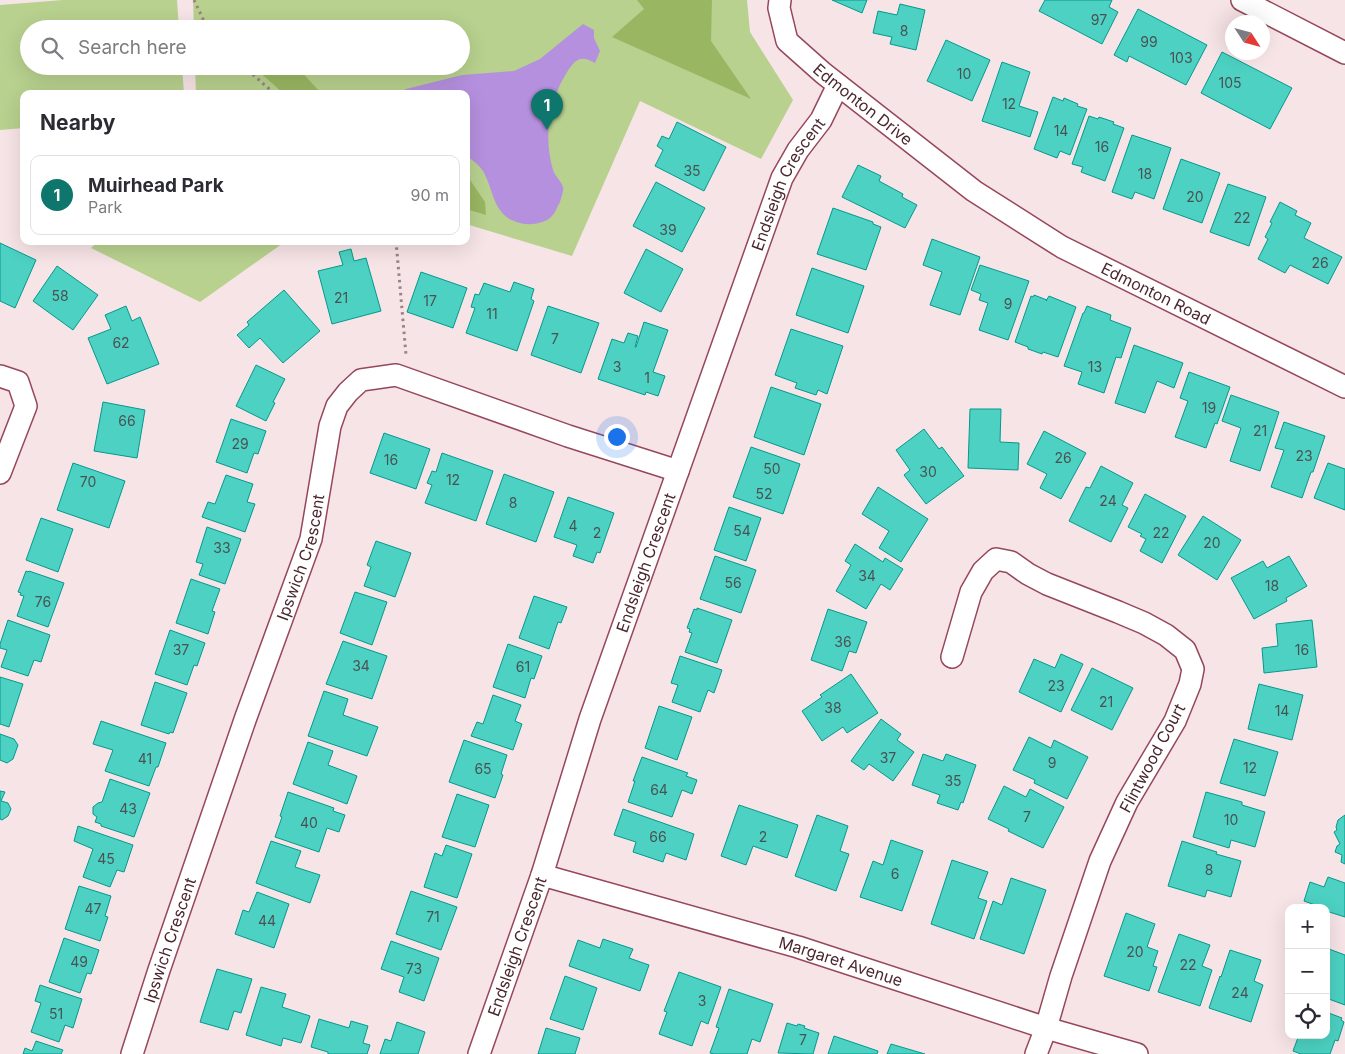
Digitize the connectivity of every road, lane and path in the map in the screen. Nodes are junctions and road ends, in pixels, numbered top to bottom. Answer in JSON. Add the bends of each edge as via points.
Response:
{"nodes":[{"id":1,"x":194,"y":0,"type":"edge"},
{"id":2,"x":780,"y":0,"type":"edge"},
{"id":3,"x":1242,"y":0,"type":"edge"},
{"id":4,"x":204,"y":20,"type":"edge"},
{"id":5,"x":1345,"y":53,"type":"edge"},
{"id":6,"x":253,"y":75,"type":"edge"},
{"id":7,"x":838,"y":85,"type":"junction"},
{"id":8,"x":270,"y":90,"type":"edge"},
{"id":9,"x":974,"y":191,"type":"joint"},
{"id":10,"x":396,"y":245,"type":"edge"},
{"id":11,"x":0,"y":376,"type":"edge"},
{"id":12,"x":408,"y":380,"type":"junction"},
{"id":13,"x":1345,"y":387,"type":"edge"},
{"id":14,"x":678,"y":471,"type":"junction"},
{"id":15,"x":0,"y":473,"type":"edge"},
{"id":16,"x":952,"y":657,"type":"dead end"},
{"id":17,"x":542,"y":875,"type":"junction"},
{"id":18,"x":1046,"y":1028,"type":"junction"},
{"id":19,"x":132,"y":1054,"type":"edge"},
{"id":20,"x":479,"y":1054,"type":"edge"},
{"id":21,"x":1036,"y":1054,"type":"edge"},
{"id":22,"x":1137,"y":1054,"type":"edge"}],
"edges":[{"from":1,"to":4,"type":"path"},
{"from":2,"to":7,"type":"street","name":"Edmonton Drive","via":[[787,41]]},
{"from":3,"to":5,"type":"street"},
{"from":6,"to":8,"type":"path"},
{"from":7,"to":9,"type":"street","name":"Edmonton Drive"},
{"from":7,"to":14,"type":"street","name":"Endsleigh Crescent","via":[[821,120],[782,178]]},
{"from":9,"to":13,"type":"street","name":"Edmonton Road","via":[[1062,246]]},
{"from":10,"to":12,"type":"path"},
{"from":11,"to":15,"type":"street","via":[[18,382],[26,406]]},
{"from":12,"to":14,"type":"street","name":"Ipswich Crescent"},
{"from":12,"to":19,"type":"street","name":"Ipswich Crescent","via":[[396,375],[361,380],[337,406],[330,426],[311,539],[246,717]]},
{"from":14,"to":17,"type":"street","name":"Endsleigh Crescent","via":[[590,719]]},
{"from":16,"to":18,"type":"street","name":"Flintwood Court","via":[[970,592],[983,571],[996,559],[1011,562],[1047,584],[1166,635],[1185,650],[1193,669],[1175,721],[1127,802],[1100,861]]},
{"from":17,"to":18,"type":"street","name":"Margaret Avenue","via":[[798,947]]},
{"from":17,"to":20,"type":"street","name":"Endsleigh Crescent"},
{"from":18,"to":21,"type":"street"},
{"from":18,"to":22,"type":"street","name":"Margaret Avenue"}]}
